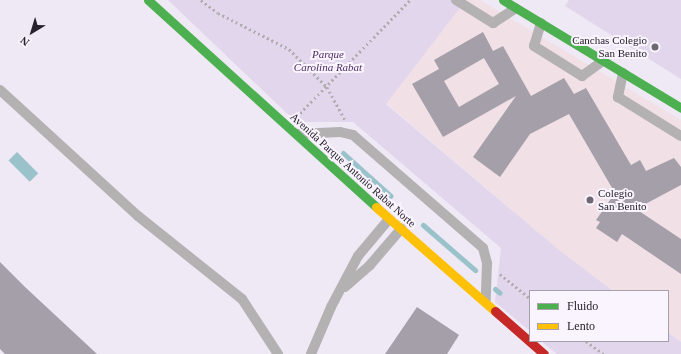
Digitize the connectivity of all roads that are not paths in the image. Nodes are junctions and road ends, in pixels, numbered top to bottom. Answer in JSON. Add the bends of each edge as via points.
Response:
{"nodes":[{"id":1,"x":148,"y":0,"type":"edge"},
{"id":2,"x":456,"y":0,"type":"edge"},
{"id":3,"x":503,"y":0,"type":"edge"},
{"id":4,"x":516,"y":8,"type":"junction"},
{"id":5,"x":541,"y":23,"type":"junction"},
{"id":6,"x":603,"y":61,"type":"junction"},
{"id":7,"x":623,"y":73,"type":"junction"},
{"id":8,"x":0,"y":90,"type":"edge"},
{"id":9,"x":681,"y":108,"type":"edge"},
{"id":10,"x":295,"y":134,"type":"junction"},
{"id":11,"x":681,"y":136,"type":"edge"},
{"id":12,"x":389,"y":219,"type":"junction"},
{"id":13,"x":401,"y":229,"type":"junction"},
{"id":14,"x":341,"y":291,"type":"junction"},
{"id":15,"x":485,"y":304,"type":"junction"},
{"id":16,"x":529,"y":341,"type":"edge"},
{"id":17,"x":530,"y":342,"type":"edge"},
{"id":18,"x":278,"y":354,"type":"edge"},
{"id":19,"x":311,"y":354,"type":"edge"},
{"id":20,"x":544,"y":354,"type":"edge"}],
"edges":[{"from":1,"to":10,"type":"street","name":"Avenida Parque Antonio Rabat Norte"},
{"from":2,"to":4,"type":"lane","via":[[493,23]]},
{"from":3,"to":4,"type":"street"},
{"from":4,"to":5,"type":"street"},
{"from":5,"to":6,"type":"street"},
{"from":5,"to":6,"type":"lane","via":[[534,46],[582,76]]},
{"from":6,"to":7,"type":"street"},
{"from":7,"to":9,"type":"street"},
{"from":7,"to":11,"type":"lane","via":[[618,97]]},
{"from":8,"to":18,"type":"lane","via":[[138,216],[242,299]]},
{"from":10,"to":12,"type":"street","name":"Avenida Parque Antonio Rabat Norte"},
{"from":10,"to":15,"type":"lane","via":[[340,132],[353,135],[483,248],[488,263]]},
{"from":12,"to":13,"type":"street","name":"Avenida Parque Antonio Rabat Norte"},
{"from":12,"to":14,"type":"lane","via":[[358,256]]},
{"from":13,"to":14,"type":"lane","via":[[370,265]]},
{"from":13,"to":15,"type":"street","name":"Avenida Parque Antonio Rabat Norte"},
{"from":14,"to":19,"type":"lane"},
{"from":15,"to":16,"type":"street","name":"Avenida Parque Antonio Rabat Norte"},
{"from":17,"to":20,"type":"street","name":"Avenida Parque Antonio Rabat Norte"}]}
